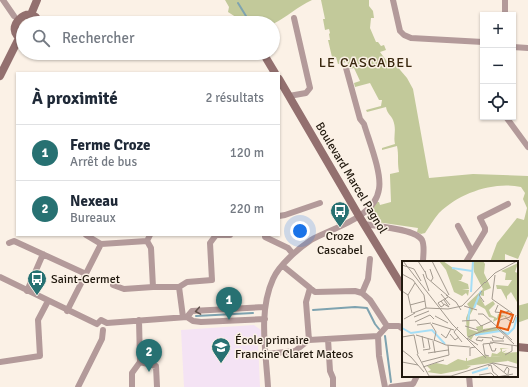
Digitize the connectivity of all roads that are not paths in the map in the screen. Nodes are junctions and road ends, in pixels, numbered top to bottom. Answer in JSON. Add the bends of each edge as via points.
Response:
{"nodes":[{"id":1,"x":3,"y":0,"type":"edge"},
{"id":2,"x":37,"y":0,"type":"edge"},
{"id":3,"x":393,"y":0,"type":"edge"},
{"id":4,"x":505,"y":0,"type":"edge"},
{"id":5,"x":32,"y":12,"type":"junction"},
{"id":6,"x":505,"y":12,"type":"edge"},
{"id":7,"x":14,"y":16,"type":"junction"},
{"id":8,"x":36,"y":16,"type":"edge"},
{"id":9,"x":294,"y":18,"type":"dead end"},
{"id":10,"x":16,"y":34,"type":"edge"},
{"id":11,"x":480,"y":42,"type":"edge"},
{"id":12,"x":16,"y":47,"type":"edge"},
{"id":13,"x":516,"y":47,"type":"edge"},
{"id":14,"x":528,"y":48,"type":"edge"},
{"id":15,"x":267,"y":60,"type":"edge"},
{"id":16,"x":346,"y":68,"type":"dead end"},
{"id":17,"x":274,"y":72,"type":"edge"},
{"id":18,"x":0,"y":76,"type":"edge"},
{"id":19,"x":280,"y":81,"type":"edge"},
{"id":20,"x":289,"y":96,"type":"junction"},
{"id":21,"x":508,"y":120,"type":"edge"},
{"id":22,"x":528,"y":147,"type":"edge"},
{"id":23,"x":320,"y":203,"type":"dead end"},
{"id":24,"x":508,"y":204,"type":"dead end"},
{"id":25,"x":280,"y":216,"type":"edge"},
{"id":26,"x":359,"y":216,"type":"junction"},
{"id":27,"x":364,"y":224,"type":"junction"},
{"id":28,"x":458,"y":226,"type":"dead end"},
{"id":29,"x":88,"y":236,"type":"edge"},
{"id":30,"x":215,"y":236,"type":"edge"},
{"id":31,"x":265,"y":236,"type":"edge"},
{"id":32,"x":148,"y":238,"type":"edge"},
{"id":33,"x":9,"y":243,"type":"dead end"},
{"id":34,"x":101,"y":244,"type":"junction"},
{"id":35,"x":472,"y":252,"type":"junction"},
{"id":36,"x":43,"y":254,"type":"junction"},
{"id":37,"x":293,"y":254,"type":"junction"},
{"id":38,"x":370,"y":259,"type":"dead end"},
{"id":39,"x":423,"y":261,"type":"edge"},
{"id":40,"x":467,"y":261,"type":"edge"},
{"id":41,"x":283,"y":266,"type":"junction"},
{"id":42,"x":86,"y":274,"type":"junction"},
{"id":43,"x":0,"y":277,"type":"edge"},
{"id":44,"x":113,"y":285,"type":"dead end"},
{"id":45,"x":152,"y":286,"type":"junction"},
{"id":46,"x":402,"y":286,"type":"edge"},
{"id":47,"x":180,"y":287,"type":"junction"},
{"id":48,"x":310,"y":288,"type":"junction"},
{"id":49,"x":27,"y":291,"type":"junction"},
{"id":50,"x":362,"y":293,"type":"junction"},
{"id":51,"x":48,"y":302,"type":"junction"},
{"id":52,"x":264,"y":307,"type":"junction"},
{"id":53,"x":67,"y":311,"type":"junction"},
{"id":54,"x":185,"y":317,"type":"junction"},
{"id":55,"x":265,"y":319,"type":"junction"},
{"id":56,"x":139,"y":320,"type":"junction"},
{"id":57,"x":107,"y":323,"type":"junction"},
{"id":58,"x":97,"y":324,"type":"junction"},
{"id":59,"x":387,"y":326,"type":"junction"},
{"id":60,"x":402,"y":328,"type":"edge"},
{"id":61,"x":103,"y":330,"type":"junction"},
{"id":62,"x":378,"y":336,"type":"junction"},
{"id":63,"x":328,"y":339,"type":"junction"},
{"id":64,"x":309,"y":340,"type":"junction"},
{"id":65,"x":518,"y":347,"type":"edge"},
{"id":66,"x":528,"y":348,"type":"edge"},
{"id":67,"x":266,"y":354,"type":"junction"},
{"id":68,"x":0,"y":362,"type":"edge"},
{"id":69,"x":140,"y":362,"type":"junction"},
{"id":70,"x":416,"y":377,"type":"edge"},
{"id":71,"x":469,"y":377,"type":"edge"},
{"id":72,"x":78,"y":387,"type":"edge"},
{"id":73,"x":132,"y":387,"type":"edge"},
{"id":74,"x":157,"y":387,"type":"edge"},
{"id":75,"x":268,"y":387,"type":"edge"},
{"id":76,"x":333,"y":387,"type":"edge"},
{"id":77,"x":385,"y":387,"type":"edge"},
{"id":78,"x":391,"y":387,"type":"edge"},
{"id":79,"x":470,"y":387,"type":"edge"}],
"edges":[{"from":1,"to":7,"type":"street"},
{"from":2,"to":5,"type":"street"},
{"from":3,"to":11,"type":"street","via":[[400,31],[404,35],[411,38]]},
{"from":4,"to":6,"type":"street"},
{"from":5,"to":7,"type":"street","via":[[22,10]]},
{"from":5,"to":8,"type":"street"},
{"from":7,"to":10,"type":"street","via":[[11,25]]},
{"from":9,"to":20,"type":"street","via":[[310,88],[306,93]]},
{"from":12,"to":18,"type":"street"},
{"from":13,"to":14,"type":"street"},
{"from":15,"to":17,"type":"street"},
{"from":16,"to":26,"type":"street","via":[[379,184],[377,197]]},
{"from":19,"to":20,"type":"street","name":"Boulevard Marcel Pagnol"},
{"from":20,"to":26,"type":"street","name":"Boulevard Marcel Pagnol"},
{"from":21,"to":22,"type":"street"},
{"from":23,"to":25,"type":"street"},
{"from":24,"to":35,"type":"street","via":[[480,218],[485,231]]},
{"from":26,"to":27,"type":"street","name":"Boulevard Marcel Pagnol"},
{"from":26,"to":37,"type":"street","via":[[345,226],[310,241]]},
{"from":27,"to":39,"type":"street","via":[[417,235],[423,244]]},
{"from":27,"to":46,"type":"street","name":"Boulevard Marcel Pagnol"},
{"from":28,"to":35,"type":"street"},
{"from":29,"to":34,"type":"street"},
{"from":30,"to":47,"type":"street","via":[[210,243],[212,280],[187,282]]},
{"from":31,"to":37,"type":"street","via":[[288,248]]},
{"from":32,"to":34,"type":"street"},
{"from":32,"to":45,"type":"street","via":[[151,248]]},
{"from":33,"to":36,"type":"street","via":[[14,241]]},
{"from":34,"to":42,"type":"street"},
{"from":35,"to":40,"type":"street"},
{"from":36,"to":42,"type":"street"},
{"from":36,"to":49,"type":"street"},
{"from":37,"to":41,"type":"street"},
{"from":38,"to":50,"type":"street","via":[[368,279]]},
{"from":41,"to":48,"type":"street"},
{"from":41,"to":52,"type":"street","via":[[273,278]]},
{"from":42,"to":53,"type":"street"},
{"from":43,"to":49,"type":"street"},
{"from":44,"to":45,"type":"street","via":[[124,289]]},
{"from":45,"to":47,"type":"street"},
{"from":47,"to":54,"type":"street"},
{"from":48,"to":50,"type":"street","via":[[315,292]]},
{"from":48,"to":64,"type":"street","via":[[306,302]]},
{"from":49,"to":51,"type":"street"},
{"from":50,"to":59,"type":"street","via":[[370,300]]},
{"from":51,"to":53,"type":"street"},
{"from":51,"to":68,"type":"street","via":[[38,320],[40,356]]},
{"from":52,"to":54,"type":"street","one_way":true,"via":[[192,311]]},
{"from":52,"to":55,"type":"street"},
{"from":53,"to":58,"type":"street"},
{"from":54,"to":55,"type":"street","via":[[202,322]]},
{"from":54,"to":56,"type":"street"},
{"from":55,"to":67,"type":"street"},
{"from":56,"to":57,"type":"street"},
{"from":56,"to":69,"type":"street"},
{"from":57,"to":58,"type":"street","via":[[102,320]]},
{"from":57,"to":61,"type":"street"},
{"from":58,"to":61,"type":"street","via":[[98,329]]},
{"from":59,"to":60,"type":"street"},
{"from":59,"to":62,"type":"street"},
{"from":61,"to":72,"type":"street","via":[[102,339]]},
{"from":62,"to":63,"type":"street"},
{"from":62,"to":77,"type":"street"},
{"from":63,"to":64,"type":"street"},
{"from":63,"to":76,"type":"street"},
{"from":64,"to":67,"type":"street","via":[[295,351]]},
{"from":65,"to":66,"type":"street"},
{"from":67,"to":75,"type":"street"},
{"from":69,"to":73,"type":"street","via":[[132,373]]},
{"from":69,"to":74,"type":"street","via":[[156,366]]},
{"from":70,"to":78,"type":"street","via":[[412,384]]},
{"from":71,"to":79,"type":"street"}]}
